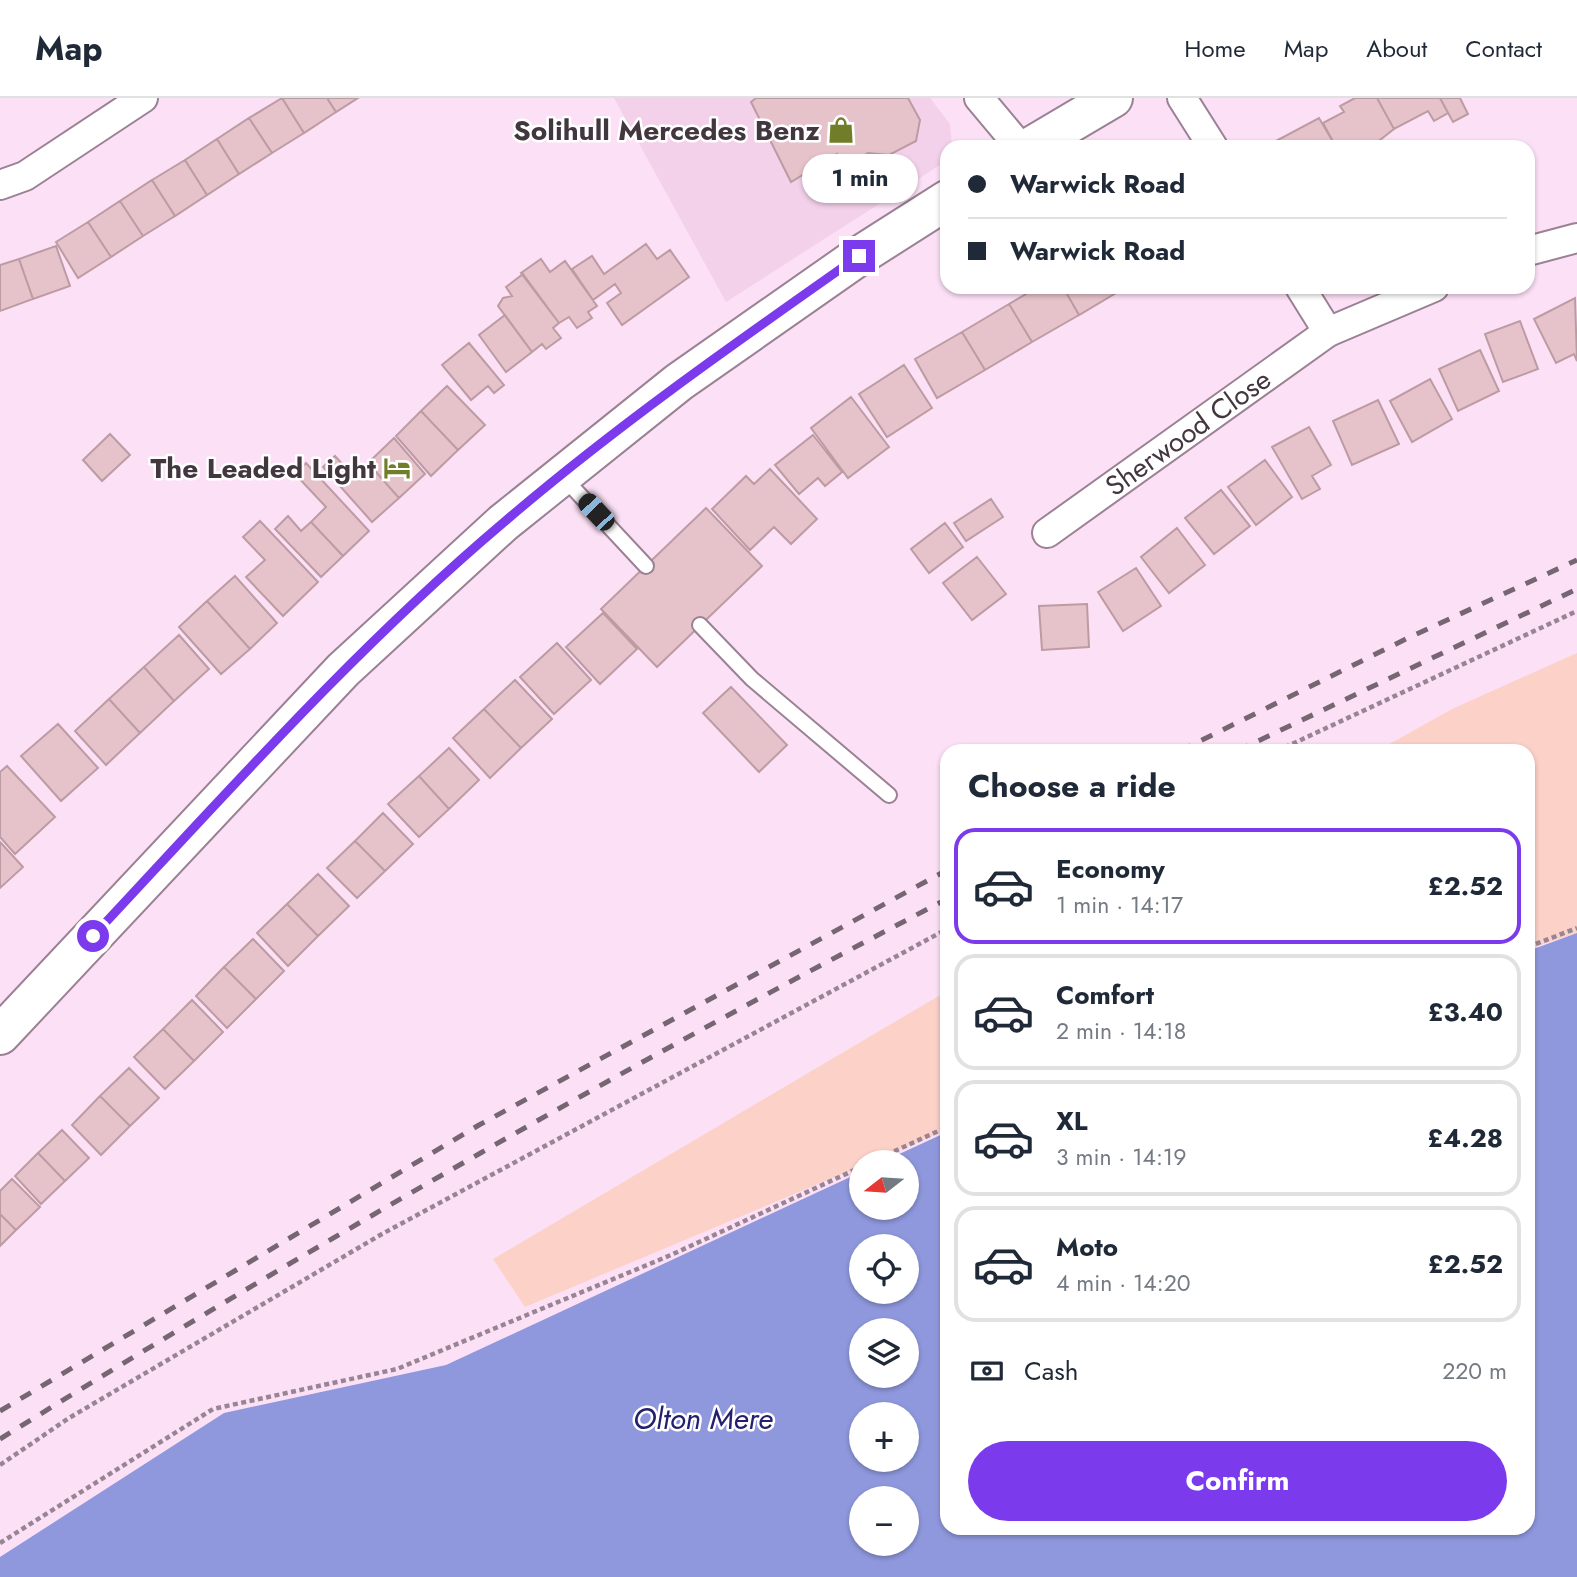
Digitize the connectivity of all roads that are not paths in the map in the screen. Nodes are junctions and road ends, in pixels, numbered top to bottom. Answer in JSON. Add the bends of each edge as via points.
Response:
{"nodes":[{"id":1,"x":143,"y":98,"type":"edge"},
{"id":2,"x":979,"y":98,"type":"edge"},
{"id":3,"x":1113,"y":98,"type":"edge"},
{"id":4,"x":1182,"y":98,"type":"edge"},
{"id":5,"x":1014,"y":140,"type":"edge"},
{"id":6,"x":1042,"y":140,"type":"edge"},
{"id":7,"x":1209,"y":140,"type":"edge"},
{"id":8,"x":0,"y":185,"type":"edge"},
{"id":9,"x":940,"y":204,"type":"edge"},
{"id":10,"x":1577,"y":238,"type":"edge"},
{"id":11,"x":1535,"y":249,"type":"edge"},
{"id":12,"x":1304,"y":294,"type":"edge"},
{"id":13,"x":1417,"y":294,"type":"edge"},
{"id":14,"x":1328,"y":331,"type":"junction"},
{"id":15,"x":562,"y":476,"type":"junction"},
{"id":16,"x":1047,"y":533,"type":"dead end"},
{"id":17,"x":646,"y":566,"type":"dead end"},
{"id":18,"x":700,"y":625,"type":"dead end"},
{"id":19,"x":889,"y":795,"type":"dead end"},
{"id":20,"x":0,"y":1035,"type":"edge"}],
"edges":[{"from":1,"to":8,"type":"street","via":[[25,176]]},
{"from":2,"to":5,"type":"street"},
{"from":3,"to":6,"type":"highway"},
{"from":4,"to":7,"type":"street"},
{"from":9,"to":15,"type":"highway","via":[[679,382]]},
{"from":10,"to":11,"type":"street"},
{"from":12,"to":14,"type":"street"},
{"from":13,"to":14,"type":"street","name":"Sherwood Close"},
{"from":14,"to":16,"type":"street","name":"Sherwood Close"},
{"from":15,"to":17,"type":"lane"},
{"from":15,"to":20,"type":"highway","via":[[503,523],[343,670]]},
{"from":18,"to":19,"type":"lane","via":[[752,679]]}]}
